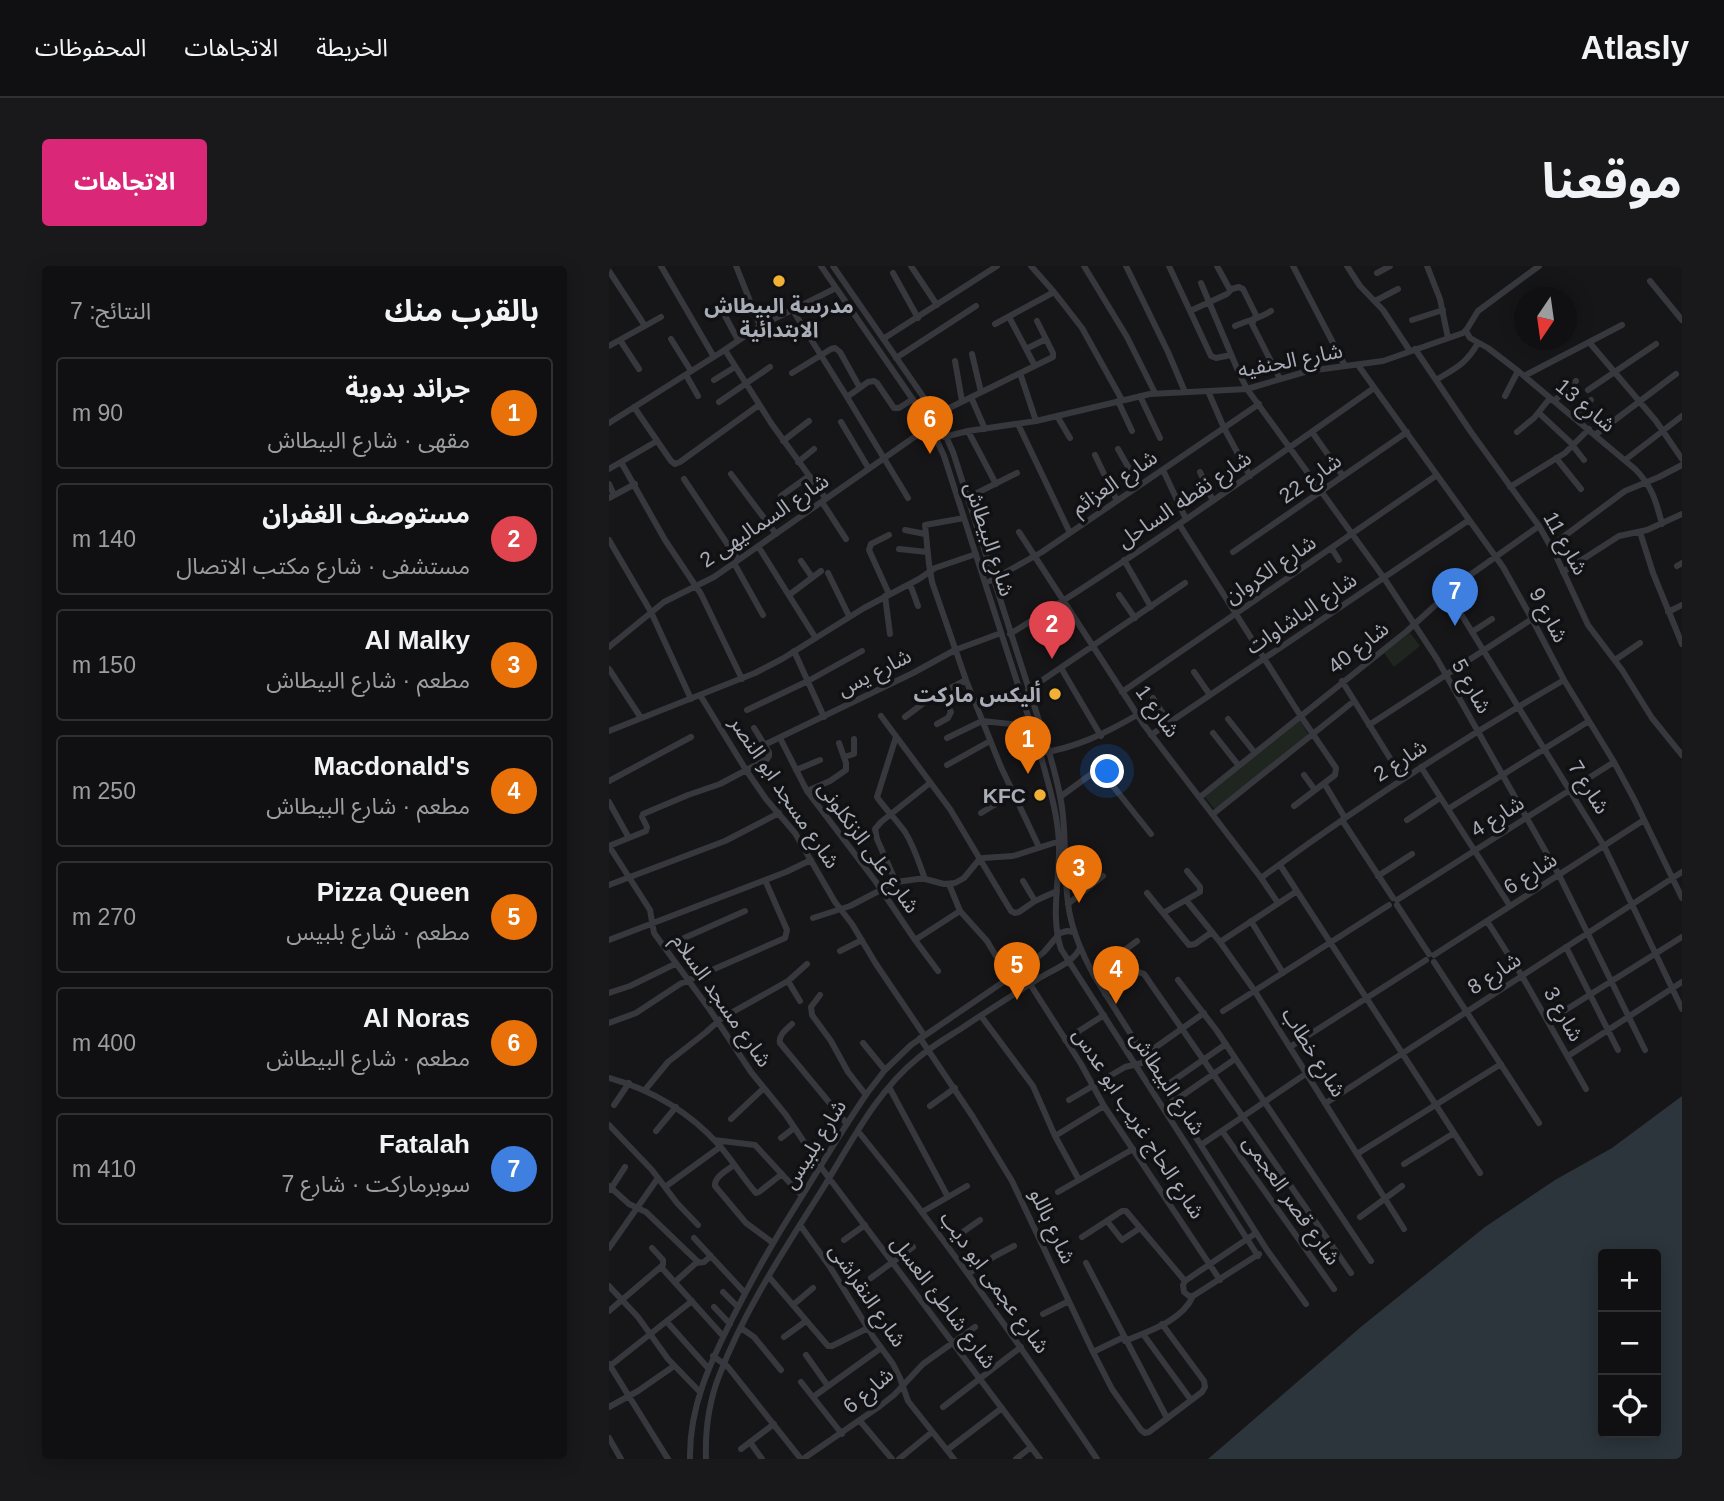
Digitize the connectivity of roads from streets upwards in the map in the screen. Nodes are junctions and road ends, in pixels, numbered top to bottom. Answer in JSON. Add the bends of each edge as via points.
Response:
{"nodes":[{"id":1,"x":661,"y":266,"type":"edge"},
{"id":2,"x":736,"y":266,"type":"edge"},
{"id":3,"x":821,"y":266,"type":"edge"},
{"id":4,"x":833,"y":266,"type":"edge"},
{"id":5,"x":911,"y":266,"type":"edge"},
{"id":6,"x":997,"y":266,"type":"edge"},
{"id":7,"x":1031,"y":266,"type":"edge"},
{"id":8,"x":1084,"y":266,"type":"edge"},
{"id":9,"x":1126,"y":266,"type":"edge"},
{"id":10,"x":1169,"y":266,"type":"edge"},
{"id":11,"x":1217,"y":266,"type":"edge"},
{"id":12,"x":1293,"y":266,"type":"edge"},
{"id":13,"x":1347,"y":266,"type":"edge"},
{"id":14,"x":1390,"y":266,"type":"edge"},
{"id":15,"x":1427,"y":266,"type":"edge"},
{"id":16,"x":1539,"y":266,"type":"edge"},
{"id":17,"x":609,"y":271,"type":"edge"},
{"id":18,"x":893,"y":273,"type":"dead end"},
{"id":19,"x":1377,"y":273,"type":"dead end"},
{"id":20,"x":1650,"y":281,"type":"dead end"},
{"id":21,"x":1201,"y":283,"type":"dead end"},
{"id":22,"x":836,"y":288,"type":"junction"},
{"id":23,"x":1232,"y":289,"type":"junction"},
{"id":24,"x":1398,"y":289,"type":"dead end"},
{"id":25,"x":1054,"y":292,"type":"junction"},
{"id":26,"x":1375,"y":301,"type":"junction"},
{"id":27,"x":1209,"y":302,"type":"junction"},
{"id":28,"x":937,"y":305,"type":"junction"},
{"id":29,"x":976,"y":306,"type":"dead end"},
{"id":30,"x":792,"y":309,"type":"junction"},
{"id":31,"x":1443,"y":310,"type":"junction"},
{"id":32,"x":1190,"y":311,"type":"junction"},
{"id":33,"x":1271,"y":311,"type":"dead end"},
{"id":34,"x":724,"y":314,"type":"dead end"},
{"id":35,"x":661,"y":317,"type":"dead end"},
{"id":36,"x":1009,"y":317,"type":"junction"},
{"id":37,"x":918,"y":318,"type":"junction"},
{"id":38,"x":1253,"y":320,"type":"junction"},
{"id":39,"x":1412,"y":320,"type":"dead end"},
{"id":40,"x":1682,"y":320,"type":"edge"},
{"id":41,"x":1037,"y":321,"type":"dead end"},
{"id":42,"x":995,"y":324,"type":"dead end"},
{"id":43,"x":1622,"y":325,"type":"dead end"},
{"id":44,"x":645,"y":326,"type":"junction"},
{"id":45,"x":760,"y":326,"type":"junction"},
{"id":46,"x":1235,"y":326,"type":"dead end"},
{"id":47,"x":1466,"y":331,"type":"junction"},
{"id":48,"x":881,"y":336,"type":"junction"},
{"id":49,"x":870,"y":338,"type":"junction"},
{"id":50,"x":1448,"y":338,"type":"junction"},
{"id":51,"x":671,"y":339,"type":"dead end"},
{"id":52,"x":1046,"y":339,"type":"junction"},
{"id":53,"x":620,"y":340,"type":"junction"},
{"id":54,"x":738,"y":340,"type":"junction"},
{"id":55,"x":1589,"y":342,"type":"junction"},
{"id":56,"x":1478,"y":343,"type":"junction"},
{"id":57,"x":1656,"y":344,"type":"dead end"},
{"id":58,"x":609,"y":346,"type":"edge"},
{"id":59,"x":1026,"y":349,"type":"junction"},
{"id":60,"x":725,"y":350,"type":"junction"},
{"id":61,"x":1413,"y":350,"type":"junction"},
{"id":62,"x":972,"y":354,"type":"dead end"},
{"id":63,"x":821,"y":355,"type":"junction"},
{"id":64,"x":1231,"y":355,"type":"junction"},
{"id":65,"x":714,"y":357,"type":"junction"},
{"id":66,"x":896,"y":358,"type":"junction"},
{"id":67,"x":955,"y":361,"type":"dead end"},
{"id":68,"x":1357,"y":365,"type":"junction"},
{"id":69,"x":1035,"y":366,"type":"junction"},
{"id":70,"x":1345,"y":366,"type":"junction"},
{"id":71,"x":735,"y":367,"type":"junction"},
{"id":72,"x":770,"y":367,"type":"dead end"},
{"id":73,"x":639,"y":369,"type":"dead end"},
{"id":74,"x":689,"y":373,"type":"junction"},
{"id":75,"x":792,"y":373,"type":"dead end"},
{"id":76,"x":1020,"y":373,"type":"junction"},
{"id":77,"x":1614,"y":373,"type":"junction"},
{"id":78,"x":1521,"y":374,"type":"junction"},
{"id":79,"x":1676,"y":374,"type":"dead end"},
{"id":80,"x":1280,"y":379,"type":"junction"},
{"id":81,"x":715,"y":380,"type":"dead end"},
{"id":82,"x":1436,"y":380,"type":"junction"},
{"id":83,"x":1576,"y":380,"type":"dead end"},
{"id":84,"x":745,"y":384,"type":"junction"},
{"id":85,"x":860,"y":387,"type":"junction"},
{"id":86,"x":1248,"y":388,"type":"junction"},
{"id":87,"x":1374,"y":388,"type":"junction"},
{"id":88,"x":1588,"y":390,"type":"dead end"},
{"id":89,"x":1208,"y":391,"type":"junction"},
{"id":90,"x":981,"y":392,"type":"junction"},
{"id":91,"x":1185,"y":392,"type":"junction"},
{"id":92,"x":1155,"y":393,"type":"junction"},
{"id":93,"x":698,"y":396,"type":"dead end"},
{"id":94,"x":1140,"y":396,"type":"junction"},
{"id":95,"x":1505,"y":396,"type":"dead end"},
{"id":96,"x":847,"y":397,"type":"junction"},
{"id":97,"x":971,"y":397,"type":"junction"},
{"id":98,"x":913,"y":399,"type":"junction"},
{"id":99,"x":1120,"y":400,"type":"junction"},
{"id":100,"x":1552,"y":400,"type":"junction"},
{"id":101,"x":1591,"y":400,"type":"dead end"},
{"id":102,"x":963,"y":401,"type":"junction"},
{"id":103,"x":1639,"y":401,"type":"junction"},
{"id":104,"x":719,"y":402,"type":"dead end"},
{"id":105,"x":1259,"y":404,"type":"junction"},
{"id":106,"x":759,"y":405,"type":"junction"},
{"id":107,"x":634,"y":407,"type":"junction"},
{"id":108,"x":1539,"y":413,"type":"junction"},
{"id":109,"x":1057,"y":416,"type":"junction"},
{"id":110,"x":1682,"y":416,"type":"edge"},
{"id":111,"x":1574,"y":417,"type":"junction"},
{"id":112,"x":936,"y":418,"type":"junction"},
{"id":113,"x":610,"y":420,"type":"edge"},
{"id":114,"x":809,"y":421,"type":"dead end"},
{"id":115,"x":1036,"y":421,"type":"junction"},
{"id":116,"x":841,"y":422,"type":"dead end"},
{"id":117,"x":1018,"y":424,"type":"junction"},
{"id":118,"x":930,"y":426,"type":"junction"},
{"id":119,"x":1224,"y":428,"type":"junction"},
{"id":120,"x":985,"y":429,"type":"junction"},
{"id":121,"x":1589,"y":429,"type":"junction"},
{"id":122,"x":968,"y":431,"type":"junction"},
{"id":123,"x":1132,"y":431,"type":"dead end"},
{"id":124,"x":1663,"y":431,"type":"junction"},
{"id":125,"x":1312,"y":432,"type":"junction"},
{"id":126,"x":1407,"y":432,"type":"junction"},
{"id":127,"x":1517,"y":432,"type":"dead end"},
{"id":128,"x":1595,"y":435,"type":"junction"},
{"id":129,"x":946,"y":436,"type":"junction"},
{"id":130,"x":1070,"y":438,"type":"dead end"},
{"id":131,"x":1160,"y":438,"type":"dead end"},
{"id":132,"x":937,"y":439,"type":"junction"},
{"id":133,"x":657,"y":441,"type":"junction"},
{"id":134,"x":783,"y":441,"type":"junction"},
{"id":135,"x":1573,"y":446,"type":"junction"},
{"id":136,"x":1290,"y":447,"type":"junction"},
{"id":137,"x":814,"y":449,"type":"dead end"},
{"id":138,"x":1118,"y":449,"type":"dead end"},
{"id":139,"x":1095,"y":456,"type":"dead end"},
{"id":140,"x":884,"y":458,"type":"junction"},
{"id":141,"x":1556,"y":458,"type":"junction"},
{"id":142,"x":1682,"y":459,"type":"edge"},
{"id":143,"x":1584,"y":460,"type":"dead end"},
{"id":144,"x":1625,"y":460,"type":"junction"},
{"id":145,"x":621,"y":462,"type":"junction"},
{"id":146,"x":798,"y":462,"type":"junction"},
{"id":147,"x":1682,"y":465,"type":"edge"},
{"id":148,"x":609,"y":469,"type":"edge"},
{"id":149,"x":869,"y":469,"type":"junction"},
{"id":150,"x":1163,"y":470,"type":"junction"},
{"id":151,"x":1200,"y":472,"type":"dead end"},
{"id":152,"x":1017,"y":473,"type":"dead end"},
{"id":153,"x":731,"y":474,"type":"dead end"},
{"id":154,"x":1250,"y":475,"type":"junction"},
{"id":155,"x":1437,"y":475,"type":"junction"},
{"id":156,"x":809,"y":476,"type":"junction"},
{"id":157,"x":1343,"y":476,"type":"junction"},
{"id":158,"x":684,"y":479,"type":"dead end"},
{"id":159,"x":1647,"y":482,"type":"junction"},
{"id":160,"x":609,"y":484,"type":"edge"},
{"id":161,"x":635,"y":484,"type":"junction"},
{"id":162,"x":996,"y":484,"type":"junction"},
{"id":163,"x":1139,"y":486,"type":"junction"},
{"id":164,"x":1510,"y":487,"type":"junction"},
{"id":165,"x":1581,"y":489,"type":"dead end"},
{"id":166,"x":1322,"y":491,"type":"junction"},
{"id":167,"x":612,"y":496,"type":"edge"},
{"id":168,"x":781,"y":496,"type":"dead end"},
{"id":169,"x":967,"y":498,"type":"junction"},
{"id":170,"x":908,"y":499,"type":"dead end"},
{"id":171,"x":824,"y":500,"type":"junction"},
{"id":172,"x":1117,"y":501,"type":"junction"},
{"id":173,"x":1213,"y":501,"type":"junction"},
{"id":174,"x":1682,"y":514,"type":"edge"},
{"id":175,"x":964,"y":518,"type":"junction"},
{"id":176,"x":1186,"y":519,"type":"junction"},
{"id":177,"x":1469,"y":520,"type":"junction"},
{"id":178,"x":1179,"y":524,"type":"junction"},
{"id":179,"x":1662,"y":524,"type":"junction"},
{"id":180,"x":1539,"y":526,"type":"junction"},
{"id":181,"x":905,"y":530,"type":"dead end"},
{"id":182,"x":1019,"y":532,"type":"dead end"},
{"id":183,"x":1640,"y":532,"type":"junction"},
{"id":184,"x":1070,"y":533,"type":"junction"},
{"id":185,"x":776,"y":534,"type":"junction"},
{"id":186,"x":925,"y":534,"type":"junction"},
{"id":187,"x":1353,"y":534,"type":"junction"},
{"id":188,"x":889,"y":535,"type":"dead end"},
{"id":189,"x":846,"y":539,"type":"dead end"},
{"id":190,"x":609,"y":540,"type":"edge"},
{"id":191,"x":758,"y":546,"type":"junction"},
{"id":192,"x":1551,"y":546,"type":"junction"},
{"id":193,"x":899,"y":549,"type":"dead end"},
{"id":194,"x":1332,"y":549,"type":"junction"},
{"id":195,"x":927,"y":552,"type":"junction"},
{"id":196,"x":1233,"y":552,"type":"dead end"},
{"id":197,"x":976,"y":554,"type":"junction"},
{"id":198,"x":1496,"y":555,"type":"junction"},
{"id":199,"x":1035,"y":557,"type":"junction"},
{"id":200,"x":1124,"y":560,"type":"junction"},
{"id":201,"x":1339,"y":560,"type":"dead end"},
{"id":202,"x":736,"y":561,"type":"junction"},
{"id":203,"x":801,"y":561,"type":"dead end"},
{"id":204,"x":930,"y":571,"type":"junction"},
{"id":205,"x":1563,"y":572,"type":"junction"},
{"id":206,"x":812,"y":577,"type":"junction"},
{"id":207,"x":1384,"y":578,"type":"junction"},
{"id":208,"x":993,"y":580,"type":"junction"},
{"id":209,"x":1185,"y":583,"type":"dead end"},
{"id":210,"x":910,"y":584,"type":"junction"},
{"id":211,"x":985,"y":584,"type":"junction"},
{"id":212,"x":696,"y":586,"type":"junction"},
{"id":213,"x":1448,"y":593,"type":"junction"},
{"id":214,"x":789,"y":595,"type":"junction"},
{"id":215,"x":887,"y":595,"type":"junction"},
{"id":216,"x":1119,"y":595,"type":"dead end"},
{"id":217,"x":1063,"y":601,"type":"junction"},
{"id":218,"x":1682,"y":605,"type":"edge"},
{"id":219,"x":918,"y":606,"type":"dead end"},
{"id":220,"x":1151,"y":607,"type":"junction"},
{"id":221,"x":651,"y":612,"type":"junction"},
{"id":222,"x":1668,"y":612,"type":"junction"},
{"id":223,"x":1235,"y":614,"type":"junction"},
{"id":224,"x":763,"y":615,"type":"dead end"},
{"id":225,"x":849,"y":617,"type":"junction"},
{"id":226,"x":1135,"y":618,"type":"junction"},
{"id":227,"x":1492,"y":619,"type":"dead end"},
{"id":228,"x":1532,"y":619,"type":"junction"},
{"id":229,"x":1415,"y":624,"type":"junction"},
{"id":230,"x":1472,"y":632,"type":"junction"},
{"id":231,"x":1001,"y":633,"type":"junction"},
{"id":232,"x":890,"y":634,"type":"dead end"},
{"id":233,"x":1010,"y":634,"type":"junction"},
{"id":234,"x":815,"y":637,"type":"junction"},
{"id":235,"x":1640,"y":643,"type":"dead end"},
{"id":236,"x":1682,"y":644,"type":"edge"},
{"id":237,"x":609,"y":646,"type":"edge"},
{"id":238,"x":1093,"y":647,"type":"junction"},
{"id":239,"x":862,"y":650,"type":"dead end"},
{"id":240,"x":955,"y":650,"type":"junction"},
{"id":241,"x":1484,"y":650,"type":"junction"},
{"id":242,"x":794,"y":651,"type":"junction"},
{"id":243,"x":1264,"y":659,"type":"junction"},
{"id":244,"x":1615,"y":660,"type":"junction"},
{"id":245,"x":1061,"y":668,"type":"junction"},
{"id":246,"x":609,"y":669,"type":"edge"},
{"id":247,"x":1193,"y":672,"type":"dead end"},
{"id":248,"x":1446,"y":675,"type":"junction"},
{"id":249,"x":741,"y":678,"type":"junction"},
{"id":250,"x":966,"y":680,"type":"junction"},
{"id":251,"x":1563,"y":680,"type":"junction"},
{"id":252,"x":808,"y":681,"type":"junction"},
{"id":253,"x":1342,"y":681,"type":"junction"},
{"id":254,"x":1028,"y":690,"type":"junction"},
{"id":255,"x":941,"y":692,"type":"junction"},
{"id":256,"x":1122,"y":692,"type":"junction"},
{"id":257,"x":700,"y":695,"type":"junction"},
{"id":258,"x":1210,"y":695,"type":"junction"},
{"id":259,"x":1153,"y":698,"type":"dead end"},
{"id":260,"x":691,"y":699,"type":"junction"},
{"id":261,"x":1354,"y":701,"type":"junction"},
{"id":262,"x":1518,"y":706,"type":"junction"},
{"id":263,"x":747,"y":710,"type":"dead end"},
{"id":264,"x":1137,"y":715,"type":"junction"},
{"id":265,"x":1300,"y":715,"type":"junction"},
{"id":266,"x":881,"y":716,"type":"dead end"},
{"id":267,"x":824,"y":717,"type":"junction"},
{"id":268,"x":905,"y":717,"type":"dead end"},
{"id":269,"x":641,"y":718,"type":"junction"},
{"id":270,"x":1228,"y":719,"type":"dead end"},
{"id":271,"x":982,"y":721,"type":"junction"},
{"id":272,"x":1589,"y":722,"type":"junction"},
{"id":273,"x":1169,"y":723,"type":"junction"},
{"id":274,"x":937,"y":724,"type":"dead end"},
{"id":275,"x":1369,"y":725,"type":"junction"},
{"id":276,"x":1031,"y":726,"type":"junction"},
{"id":277,"x":754,"y":728,"type":"dead end"},
{"id":278,"x":609,"y":731,"type":"edge"},
{"id":279,"x":1477,"y":731,"type":"junction"},
{"id":280,"x":1213,"y":733,"type":"dead end"},
{"id":281,"x":1151,"y":734,"type":"junction"},
{"id":282,"x":1313,"y":734,"type":"junction"},
{"id":283,"x":1101,"y":736,"type":"junction"},
{"id":284,"x":691,"y":737,"type":"dead end"},
{"id":285,"x":896,"y":737,"type":"junction"},
{"id":286,"x":780,"y":738,"type":"junction"},
{"id":287,"x":947,"y":738,"type":"dead end"},
{"id":288,"x":854,"y":739,"type":"dead end"},
{"id":289,"x":990,"y":741,"type":"junction"},
{"id":290,"x":839,"y":743,"type":"dead end"},
{"id":291,"x":764,"y":745,"type":"junction"},
{"id":292,"x":785,"y":747,"type":"junction"},
{"id":293,"x":1545,"y":749,"type":"junction"},
{"id":294,"x":1049,"y":752,"type":"junction"},
{"id":295,"x":1039,"y":753,"type":"junction"},
{"id":296,"x":1255,"y":753,"type":"junction"},
{"id":297,"x":769,"y":754,"type":"junction"},
{"id":298,"x":1682,"y":755,"type":"edge"},
{"id":299,"x":844,"y":757,"type":"junction"},
{"id":300,"x":820,"y":760,"type":"dead end"},
{"id":301,"x":1614,"y":762,"type":"junction"},
{"id":302,"x":947,"y":765,"type":"dead end"},
{"id":303,"x":1238,"y":766,"type":"junction"},
{"id":304,"x":1420,"y":767,"type":"junction"},
{"id":305,"x":746,"y":770,"type":"junction"},
{"id":306,"x":796,"y":770,"type":"junction"},
{"id":307,"x":1304,"y":775,"type":"dead end"},
{"id":308,"x":1503,"y":776,"type":"junction"},
{"id":309,"x":1403,"y":779,"type":"junction"},
{"id":310,"x":609,"y":781,"type":"edge"},
{"id":311,"x":930,"y":783,"type":"junction"},
{"id":312,"x":1324,"y":783,"type":"junction"},
{"id":313,"x":1315,"y":790,"type":"junction"},
{"id":314,"x":1570,"y":790,"type":"junction"},
{"id":315,"x":807,"y":791,"type":"junction"},
{"id":316,"x":1014,"y":793,"type":"junction"},
{"id":317,"x":1060,"y":797,"type":"junction"},
{"id":318,"x":1200,"y":797,"type":"junction"},
{"id":319,"x":1440,"y":797,"type":"junction"},
{"id":320,"x":609,"y":802,"type":"edge"},
{"id":321,"x":1294,"y":806,"type":"dead end"},
{"id":322,"x":1448,"y":809,"type":"junction"},
{"id":323,"x":891,"y":813,"type":"junction"},
{"id":324,"x":981,"y":813,"type":"dead end"},
{"id":325,"x":779,"y":814,"type":"junction"},
{"id":326,"x":1213,"y":814,"type":"junction"},
{"id":327,"x":1527,"y":818,"type":"junction"},
{"id":328,"x":1343,"y":819,"type":"junction"},
{"id":329,"x":1406,"y":820,"type":"dead end"},
{"id":330,"x":1644,"y":820,"type":"junction"},
{"id":331,"x":1151,"y":834,"type":"dead end"},
{"id":332,"x":629,"y":838,"type":"junction"},
{"id":333,"x":1062,"y":840,"type":"junction"},
{"id":334,"x":609,"y":846,"type":"edge"},
{"id":335,"x":1604,"y":846,"type":"junction"},
{"id":336,"x":1039,"y":847,"type":"junction"},
{"id":337,"x":1474,"y":851,"type":"junction"},
{"id":338,"x":1412,"y":854,"type":"dead end"},
{"id":339,"x":980,"y":859,"type":"junction"},
{"id":340,"x":811,"y":860,"type":"junction"},
{"id":341,"x":1280,"y":864,"type":"junction"},
{"id":342,"x":1187,"y":871,"type":"dead end"},
{"id":343,"x":1682,"y":872,"type":"edge"},
{"id":344,"x":1559,"y":875,"type":"junction"},
{"id":345,"x":1103,"y":876,"type":"dead end"},
{"id":346,"x":1378,"y":876,"type":"junction"},
{"id":347,"x":629,"y":877,"type":"junction"},
{"id":348,"x":1261,"y":878,"type":"junction"},
{"id":349,"x":1672,"y":878,"type":"junction"},
{"id":350,"x":925,"y":879,"type":"junction"},
{"id":351,"x":765,"y":880,"type":"junction"},
{"id":352,"x":1023,"y":881,"type":"dead end"},
{"id":353,"x":896,"y":882,"type":"junction"},
{"id":354,"x":949,"y":884,"type":"junction"},
{"id":355,"x":609,"y":885,"type":"edge"},
{"id":356,"x":881,"y":889,"type":"junction"},
{"id":357,"x":1057,"y":891,"type":"junction"},
{"id":358,"x":1297,"y":891,"type":"junction"},
{"id":359,"x":1147,"y":893,"type":"dead end"},
{"id":360,"x":1682,"y":898,"type":"edge"},
{"id":361,"x":1186,"y":900,"type":"junction"},
{"id":362,"x":1035,"y":901,"type":"junction"},
{"id":363,"x":1394,"y":902,"type":"junction"},
{"id":364,"x":1278,"y":903,"type":"junction"},
{"id":365,"x":1068,"y":904,"type":"junction"},
{"id":366,"x":1632,"y":904,"type":"junction"},
{"id":367,"x":1510,"y":906,"type":"junction"},
{"id":368,"x":840,"y":909,"type":"junction"},
{"id":369,"x":745,"y":911,"type":"dead end"},
{"id":370,"x":960,"y":911,"type":"junction"},
{"id":371,"x":1163,"y":913,"type":"junction"},
{"id":372,"x":813,"y":918,"type":"dead end"},
{"id":373,"x":1251,"y":921,"type":"junction"},
{"id":374,"x":1487,"y":921,"type":"junction"},
{"id":375,"x":652,"y":923,"type":"junction"},
{"id":376,"x":1074,"y":932,"type":"junction"},
{"id":377,"x":1212,"y":932,"type":"junction"},
{"id":378,"x":1588,"y":933,"type":"junction"},
{"id":379,"x":1057,"y":935,"type":"junction"},
{"id":380,"x":1682,"y":937,"type":"edge"},
{"id":381,"x":609,"y":940,"type":"edge"},
{"id":382,"x":862,"y":940,"type":"junction"},
{"id":383,"x":915,"y":940,"type":"junction"},
{"id":384,"x":1137,"y":941,"type":"dead end"},
{"id":385,"x":1220,"y":942,"type":"junction"},
{"id":386,"x":1330,"y":942,"type":"junction"},
{"id":387,"x":664,"y":947,"type":"junction"},
{"id":388,"x":1566,"y":947,"type":"junction"},
{"id":389,"x":1080,"y":948,"type":"junction"},
{"id":390,"x":841,"y":951,"type":"dead end"},
{"id":391,"x":1655,"y":953,"type":"junction"},
{"id":392,"x":1431,"y":958,"type":"junction"},
{"id":393,"x":1067,"y":961,"type":"junction"},
{"id":394,"x":675,"y":964,"type":"junction"},
{"id":395,"x":807,"y":964,"type":"dead end"},
{"id":396,"x":938,"y":971,"type":"dead end"},
{"id":397,"x":1283,"y":973,"type":"junction"},
{"id":398,"x":1093,"y":974,"type":"junction"},
{"id":399,"x":1522,"y":976,"type":"junction"},
{"id":400,"x":1009,"y":978,"type":"junction"},
{"id":401,"x":1178,"y":980,"type":"dead end"},
{"id":402,"x":1612,"y":980,"type":"junction"},
{"id":403,"x":687,"y":981,"type":"junction"},
{"id":404,"x":787,"y":981,"type":"junction"},
{"id":405,"x":1682,"y":982,"type":"edge"},
{"id":406,"x":1030,"y":984,"type":"junction"},
{"id":407,"x":1672,"y":989,"type":"junction"},
{"id":408,"x":1254,"y":990,"type":"junction"},
{"id":409,"x":609,"y":993,"type":"edge"},
{"id":410,"x":1105,"y":994,"type":"junction"},
{"id":411,"x":1590,"y":994,"type":"junction"},
{"id":412,"x":820,"y":995,"type":"dead end"},
{"id":413,"x":1367,"y":998,"type":"junction"},
{"id":414,"x":800,"y":1001,"type":"dead end"},
{"id":415,"x":1682,"y":1009,"type":"edge"},
{"id":416,"x":1223,"y":1011,"type":"dead end"},
{"id":417,"x":1467,"y":1012,"type":"junction"},
{"id":418,"x":1204,"y":1013,"type":"junction"},
{"id":419,"x":1104,"y":1015,"type":"junction"},
{"id":420,"x":981,"y":1016,"type":"junction"},
{"id":421,"x":1629,"y":1017,"type":"junction"},
{"id":422,"x":1548,"y":1021,"type":"junction"},
{"id":423,"x":717,"y":1022,"type":"junction"},
{"id":424,"x":609,"y":1023,"type":"edge"},
{"id":425,"x":792,"y":1024,"type":"dead end"},
{"id":426,"x":1181,"y":1029,"type":"junction"},
{"id":427,"x":1608,"y":1030,"type":"junction"},
{"id":428,"x":922,"y":1036,"type":"junction"},
{"id":429,"x":1065,"y":1040,"type":"junction"},
{"id":430,"x":863,"y":1044,"type":"dead end"},
{"id":431,"x":1226,"y":1044,"type":"junction"},
{"id":432,"x":1290,"y":1047,"type":"junction"},
{"id":433,"x":1618,"y":1049,"type":"dead end"},
{"id":434,"x":928,"y":1050,"type":"junction"},
{"id":435,"x":1645,"y":1050,"type":"dead end"},
{"id":436,"x":1402,"y":1054,"type":"junction"},
{"id":437,"x":1568,"y":1056,"type":"junction"},
{"id":438,"x":1146,"y":1058,"type":"junction"},
{"id":439,"x":1235,"y":1059,"type":"junction"},
{"id":440,"x":1203,"y":1060,"type":"junction"},
{"id":441,"x":1501,"y":1064,"type":"junction"},
{"id":442,"x":1135,"y":1065,"type":"junction"},
{"id":443,"x":885,"y":1070,"type":"junction"},
{"id":444,"x":1307,"y":1073,"type":"junction"},
{"id":445,"x":1213,"y":1075,"type":"junction"},
{"id":446,"x":609,"y":1077,"type":"edge"},
{"id":447,"x":629,"y":1083,"type":"junction"},
{"id":448,"x":1093,"y":1086,"type":"junction"},
{"id":449,"x":889,"y":1087,"type":"junction"},
{"id":450,"x":1164,"y":1087,"type":"junction"},
{"id":451,"x":764,"y":1088,"type":"junction"},
{"id":452,"x":955,"y":1088,"type":"junction"},
{"id":453,"x":1587,"y":1089,"type":"dead end"},
{"id":454,"x":645,"y":1090,"type":"junction"},
{"id":455,"x":866,"y":1095,"type":"junction"},
{"id":456,"x":1069,"y":1100,"type":"dead end"},
{"id":457,"x":1174,"y":1102,"type":"junction"},
{"id":458,"x":1264,"y":1102,"type":"junction"},
{"id":459,"x":1325,"y":1104,"type":"junction"},
{"id":460,"x":1436,"y":1104,"type":"junction"},
{"id":461,"x":614,"y":1105,"type":"dead end"},
{"id":462,"x":930,"y":1106,"type":"dead end"},
{"id":463,"x":1104,"y":1106,"type":"junction"},
{"id":464,"x":676,"y":1107,"type":"junction"},
{"id":465,"x":1242,"y":1117,"type":"junction"},
{"id":466,"x":731,"y":1119,"type":"dead end"},
{"id":467,"x":1539,"y":1123,"type":"dead end"},
{"id":468,"x":847,"y":1124,"type":"junction"},
{"id":469,"x":609,"y":1125,"type":"edge"},
{"id":470,"x":794,"y":1128,"type":"junction"},
{"id":471,"x":656,"y":1131,"type":"dead end"},
{"id":472,"x":858,"y":1131,"type":"junction"},
{"id":473,"x":1222,"y":1131,"type":"junction"},
{"id":474,"x":1454,"y":1133,"type":"junction"},
{"id":475,"x":1055,"y":1136,"type":"junction"},
{"id":476,"x":781,"y":1138,"type":"dead end"},
{"id":477,"x":714,"y":1140,"type":"junction"},
{"id":478,"x":1201,"y":1145,"type":"junction"},
{"id":479,"x":720,"y":1147,"type":"junction"},
{"id":480,"x":1133,"y":1149,"type":"junction"},
{"id":481,"x":1357,"y":1154,"type":"junction"},
{"id":482,"x":1404,"y":1164,"type":"dead end"},
{"id":483,"x":734,"y":1165,"type":"junction"},
{"id":484,"x":820,"y":1166,"type":"junction"},
{"id":485,"x":625,"y":1167,"type":"dead end"},
{"id":486,"x":1480,"y":1173,"type":"dead end"},
{"id":487,"x":782,"y":1174,"type":"junction"},
{"id":488,"x":658,"y":1178,"type":"junction"},
{"id":489,"x":829,"y":1178,"type":"junction"},
{"id":490,"x":1079,"y":1180,"type":"junction"},
{"id":491,"x":967,"y":1186,"type":"dead end"},
{"id":492,"x":1402,"y":1186,"type":"dead end"},
{"id":493,"x":665,"y":1187,"type":"junction"},
{"id":494,"x":610,"y":1189,"type":"edge"},
{"id":495,"x":1058,"y":1192,"type":"dead end"},
{"id":496,"x":802,"y":1196,"type":"junction"},
{"id":497,"x":948,"y":1197,"type":"junction"},
{"id":498,"x":1385,"y":1198,"type":"junction"},
{"id":499,"x":637,"y":1207,"type":"junction"},
{"id":500,"x":922,"y":1212,"type":"junction"},
{"id":501,"x":1360,"y":1217,"type":"dead end"},
{"id":502,"x":980,"y":1220,"type":"dead end"},
{"id":503,"x":1107,"y":1221,"type":"junction"},
{"id":504,"x":698,"y":1225,"type":"dead end"},
{"id":505,"x":800,"y":1225,"type":"junction"},
{"id":506,"x":865,"y":1225,"type":"junction"},
{"id":507,"x":1140,"y":1228,"type":"junction"},
{"id":508,"x":1404,"y":1229,"type":"dead end"},
{"id":509,"x":1256,"y":1233,"type":"junction"},
{"id":510,"x":1082,"y":1237,"type":"dead end"},
{"id":511,"x":694,"y":1238,"type":"dead end"},
{"id":512,"x":1247,"y":1239,"type":"junction"},
{"id":513,"x":844,"y":1240,"type":"dead end"},
{"id":514,"x":773,"y":1242,"type":"junction"},
{"id":515,"x":946,"y":1244,"type":"junction"},
{"id":516,"x":1014,"y":1246,"type":"dead end"},
{"id":517,"x":913,"y":1247,"type":"dead end"},
{"id":518,"x":609,"y":1248,"type":"edge"},
{"id":519,"x":652,"y":1248,"type":"dead end"},
{"id":520,"x":1267,"y":1250,"type":"junction"},
{"id":521,"x":711,"y":1256,"type":"junction"},
{"id":522,"x":1258,"y":1256,"type":"junction"},
{"id":523,"x":1371,"y":1261,"type":"dead end"},
{"id":524,"x":698,"y":1262,"type":"junction"},
{"id":525,"x":893,"y":1262,"type":"junction"},
{"id":526,"x":1086,"y":1263,"type":"dead end"},
{"id":527,"x":1210,"y":1264,"type":"junction"},
{"id":528,"x":661,"y":1266,"type":"junction"},
{"id":529,"x":1352,"y":1273,"type":"dead end"},
{"id":530,"x":968,"y":1274,"type":"junction"},
{"id":531,"x":769,"y":1276,"type":"junction"},
{"id":532,"x":871,"y":1278,"type":"dead end"},
{"id":533,"x":1220,"y":1280,"type":"junction"},
{"id":534,"x":675,"y":1282,"type":"junction"},
{"id":535,"x":1185,"y":1282,"type":"junction"},
{"id":536,"x":609,"y":1286,"type":"edge"},
{"id":537,"x":813,"y":1288,"type":"dead end"},
{"id":538,"x":1334,"y":1289,"type":"dead end"},
{"id":539,"x":723,"y":1292,"type":"dead end"},
{"id":540,"x":745,"y":1293,"type":"junction"},
{"id":541,"x":1193,"y":1296,"type":"junction"},
{"id":542,"x":622,"y":1299,"type":"junction"},
{"id":543,"x":692,"y":1301,"type":"junction"},
{"id":544,"x":1069,"y":1301,"type":"junction"},
{"id":545,"x":1306,"y":1304,"type":"dead end"},
{"id":546,"x":793,"y":1305,"type":"junction"},
{"id":547,"x":714,"y":1307,"type":"dead end"},
{"id":548,"x":738,"y":1307,"type":"junction"},
{"id":549,"x":609,"y":1311,"type":"edge"},
{"id":550,"x":1042,"y":1314,"type":"dead end"},
{"id":551,"x":667,"y":1321,"type":"junction"},
{"id":552,"x":806,"y":1321,"type":"junction"},
{"id":553,"x":730,"y":1324,"type":"junction"},
{"id":554,"x":1162,"y":1324,"type":"junction"},
{"id":555,"x":975,"y":1327,"type":"dead end"},
{"id":556,"x":741,"y":1328,"type":"junction"},
{"id":557,"x":868,"y":1328,"type":"junction"},
{"id":558,"x":651,"y":1334,"type":"junction"},
{"id":559,"x":1143,"y":1334,"type":"junction"},
{"id":560,"x":723,"y":1336,"type":"junction"},
{"id":561,"x":784,"y":1337,"type":"dead end"},
{"id":562,"x":1125,"y":1339,"type":"junction"},
{"id":563,"x":953,"y":1343,"type":"junction"},
{"id":564,"x":1021,"y":1347,"type":"junction"},
{"id":565,"x":881,"y":1348,"type":"junction"},
{"id":566,"x":1093,"y":1352,"type":"junction"},
{"id":567,"x":806,"y":1355,"type":"dead end"},
{"id":568,"x":713,"y":1356,"type":"junction"},
{"id":569,"x":724,"y":1363,"type":"junction"},
{"id":570,"x":610,"y":1365,"type":"edge"},
{"id":571,"x":674,"y":1366,"type":"junction"},
{"id":572,"x":708,"y":1368,"type":"junction"},
{"id":573,"x":781,"y":1370,"type":"dead end"},
{"id":574,"x":980,"y":1379,"type":"junction"},
{"id":575,"x":801,"y":1382,"type":"dead end"},
{"id":576,"x":828,"y":1386,"type":"junction"},
{"id":577,"x":903,"y":1386,"type":"junction"},
{"id":578,"x":700,"y":1392,"type":"junction"},
{"id":579,"x":629,"y":1397,"type":"junction"},
{"id":580,"x":813,"y":1397,"type":"junction"},
{"id":581,"x":1191,"y":1400,"type":"junction"},
{"id":582,"x":609,"y":1407,"type":"edge"},
{"id":583,"x":943,"y":1407,"type":"dead end"},
{"id":584,"x":1002,"y":1408,"type":"junction"},
{"id":585,"x":1167,"y":1418,"type":"junction"},
{"id":586,"x":860,"y":1420,"type":"junction"},
{"id":587,"x":774,"y":1424,"type":"junction"},
{"id":588,"x":932,"y":1432,"type":"junction"},
{"id":589,"x":842,"y":1434,"type":"junction"},
{"id":590,"x":609,"y":1438,"type":"edge"},
{"id":591,"x":750,"y":1442,"type":"junction"},
{"id":592,"x":1031,"y":1447,"type":"junction"},
{"id":593,"x":741,"y":1449,"type":"dead end"},
{"id":594,"x":947,"y":1450,"type":"junction"},
{"id":595,"x":621,"y":1459,"type":"edge"},
{"id":596,"x":668,"y":1459,"type":"edge"},
{"id":597,"x":690,"y":1459,"type":"edge"},
{"id":598,"x":706,"y":1459,"type":"edge"},
{"id":599,"x":762,"y":1459,"type":"edge"},
{"id":600,"x":802,"y":1459,"type":"edge"},
{"id":601,"x":892,"y":1459,"type":"edge"},
{"id":602,"x":899,"y":1459,"type":"edge"},
{"id":603,"x":954,"y":1459,"type":"edge"},
{"id":604,"x":1016,"y":1459,"type":"edge"},
{"id":605,"x":1040,"y":1459,"type":"edge"},
{"id":606,"x":1097,"y":1459,"type":"edge"}],
"edges":[{"from":1,"to":65,"type":"street"},
{"from":2,"to":45,"type":"street"},
{"from":3,"to":22,"type":"street","name":"شارع البيطاش"},
{"from":4,"to":48,"type":"street","name":"شارع البيطاش"},
{"from":5,"to":28,"type":"street"},
{"from":6,"to":28,"type":"street"},
{"from":7,"to":25,"type":"street"},
{"from":8,"to":92,"type":"street"},
{"from":9,"to":91,"type":"street"},
{"from":10,"to":32,"type":"street"},
{"from":11,"to":23,"type":"street"},
{"from":12,"to":70,"type":"street"},
{"from":13,"to":26,"type":"street","name":"شارع 11"},
{"from":14,"to":19,"type":"street"},
{"from":15,"to":31,"type":"street"},
{"from":16,"to":47,"type":"street","via":[[1478,311]]},
{"from":17,"to":44,"type":"street"},
{"from":18,"to":37,"type":"street"},
{"from":20,"to":40,"type":"street"},
{"from":21,"to":27,"type":"street","name":"شارع 5"},
{"from":22,"to":30,"type":"street"},
{"from":22,"to":49,"type":"street","name":"شارع البيطاش"},
{"from":23,"to":27,"type":"street"},
{"from":23,"to":38,"type":"street","via":[[1243,289],[1255,314]]},
{"from":24,"to":26,"type":"street"},
{"from":25,"to":36,"type":"street"},
{"from":25,"to":99,"type":"street","via":[[1094,346]]},
{"from":26,"to":61,"type":"street","name":"شارع 11"},
{"from":27,"to":32,"type":"street"},
{"from":27,"to":64,"type":"street","name":"شارع 5"},
{"from":28,"to":37,"type":"street"},
{"from":29,"to":66,"type":"street"},
{"from":30,"to":45,"type":"street"},
{"from":30,"to":63,"type":"street"},
{"from":31,"to":39,"type":"street"},
{"from":31,"to":50,"type":"street"},
{"from":32,"to":64,"type":"street","via":[[1212,356]]},
{"from":33,"to":38,"type":"street"},
{"from":34,"to":54,"type":"street"},
{"from":35,"to":44,"type":"street"},
{"from":36,"to":42,"type":"street"},
{"from":36,"to":59,"type":"street"},
{"from":37,"to":48,"type":"street"},
{"from":38,"to":46,"type":"street"},
{"from":38,"to":80,"type":"street"},
{"from":41,"to":52,"type":"street"},
{"from":43,"to":55,"type":"street"},
{"from":44,"to":53,"type":"street"},
{"from":45,"to":54,"type":"street"},
{"from":47,"to":50,"type":"street","name":"شارع الحنفيه"},
{"from":47,"to":56,"type":"street","name":"شارع 13"},
{"from":48,"to":49,"type":"street"},
{"from":48,"to":66,"type":"street","name":"شارع البيطاش"},
{"from":49,"to":98,"type":"street","name":"شارع البيطاش"},
{"from":50,"to":61,"type":"street","name":"شارع الحنفيه"},
{"from":51,"to":74,"type":"street"},
{"from":52,"to":59,"type":"street"},
{"from":52,"to":69,"type":"street","via":[[1054,356]]},
{"from":53,"to":58,"type":"street"},
{"from":53,"to":73,"type":"street"},
{"from":54,"to":60,"type":"street"},
{"from":55,"to":77,"type":"street"},
{"from":55,"to":78,"type":"street"},
{"from":56,"to":78,"type":"street","name":"شارع 13"},
{"from":56,"to":82,"type":"street","via":[[1464,363]]},
{"from":57,"to":77,"type":"street"},
{"from":59,"to":69,"type":"street"},
{"from":60,"to":65,"type":"street"},
{"from":60,"to":71,"type":"street"},
{"from":61,"to":68,"type":"street","name":"شارع الحنفيه"},
{"from":61,"to":82,"type":"street","name":"شارع 11"},
{"from":62,"to":90,"type":"street"},
{"from":63,"to":75,"type":"street"},
{"from":63,"to":85,"type":"street","via":[[838,349]]},
{"from":63,"to":96,"type":"street"},
{"from":64,"to":86,"type":"street","name":"شارع 5"},
{"from":65,"to":74,"type":"street"},
{"from":66,"to":112,"type":"street","name":"شارع البيطاش"},
{"from":67,"to":102,"type":"street"},
{"from":68,"to":70,"type":"street","name":"شارع الحنفيه"},
{"from":68,"to":87,"type":"street","name":"شارع 9"},
{"from":69,"to":76,"type":"street","name":"شارع السماليهى 2"},
{"from":70,"to":80,"type":"street","name":"شارع الحنفيه"},
{"from":71,"to":81,"type":"street"},
{"from":71,"to":84,"type":"street"},
{"from":72,"to":84,"type":"street"},
{"from":74,"to":93,"type":"street"},
{"from":74,"to":107,"type":"street"},
{"from":76,"to":90,"type":"street","name":"شارع السماليهى 2"},
{"from":76,"to":115,"type":"street"},
{"from":77,"to":88,"type":"street"},
{"from":77,"to":103,"type":"street"},
{"from":78,"to":95,"type":"street"},
{"from":78,"to":100,"type":"street","name":"شارع 13"},
{"from":79,"to":103,"type":"street"},
{"from":80,"to":86,"type":"street","name":"شارع الحنفيه"},
{"from":82,"to":164,"type":"street","name":"شارع 11"},
{"from":83,"to":100,"type":"street"},
{"from":84,"to":104,"type":"street"},
{"from":84,"to":106,"type":"street"},
{"from":85,"to":96,"type":"street"},
{"from":85,"to":98,"type":"street","via":[[876,382],[896,409]]},
{"from":86,"to":89,"type":"street","name":"شارع الحنفيه"},
{"from":86,"to":105,"type":"street","name":"شارع 5"},
{"from":87,"to":125,"type":"street","name":"شارع نقطه الساحل"},
{"from":87,"to":126,"type":"street","name":"شارع 9"},
{"from":89,"to":91,"type":"street","name":"شارع الحنفيه"},
{"from":89,"to":119,"type":"street"},
{"from":90,"to":97,"type":"street","name":"شارع السماليهى 2"},
{"from":91,"to":92,"type":"street","name":"شارع الحنفيه"},
{"from":92,"to":94,"type":"street","name":"شارع الحنفيه"},
{"from":94,"to":99,"type":"street","name":"شارع الحنفيه"},
{"from":94,"to":131,"type":"street"},
{"from":96,"to":140,"type":"street"},
{"from":97,"to":102,"type":"street","name":"شارع السماليهى 2"},
{"from":97,"to":120,"type":"street"},
{"from":98,"to":118,"type":"street","name":"شارع البيطاش"},
{"from":99,"to":109,"type":"street","name":"شارع الحنفيه"},
{"from":99,"to":123,"type":"street"},
{"from":100,"to":108,"type":"street"},
{"from":100,"to":111,"type":"street","name":"شارع 13"},
{"from":101,"to":111,"type":"street"},
{"from":102,"to":112,"type":"street","name":"شارع السماليهى 2"},
{"from":103,"to":124,"type":"street"},
{"from":103,"to":128,"type":"street"},
{"from":105,"to":119,"type":"street","name":"شارع العزائم"},
{"from":105,"to":136,"type":"street","name":"شارع 5"},
{"from":106,"to":133,"type":"street","via":[[677,464]]},
{"from":106,"to":134,"type":"street"},
{"from":107,"to":113,"type":"street"},
{"from":107,"to":133,"type":"street"},
{"from":108,"to":127,"type":"street"},
{"from":108,"to":135,"type":"street"},
{"from":109,"to":115,"type":"street","name":"شارع الحنفيه"},
{"from":109,"to":130,"type":"street"},
{"from":110,"to":124,"type":"street"},
{"from":111,"to":121,"type":"street","name":"شارع 13"},
{"from":112,"to":118,"type":"street","name":"شارع السماليهى 2"},
{"from":112,"to":129,"type":"street","name":"شارع البيطاش"},
{"from":114,"to":134,"type":"street"},
{"from":115,"to":117,"type":"street","name":"شارع الحنفيه"},
{"from":116,"to":149,"type":"street"},
{"from":117,"to":120,"type":"street","name":"شارع الحنفيه"},
{"from":117,"to":184,"type":"street"},
{"from":118,"to":132,"type":"street","name":"شارع البيطاش"},
{"from":118,"to":140,"type":"street","name":"شارع السماليهى 2"},
{"from":119,"to":150,"type":"street","name":"شارع العزائم"},
{"from":119,"to":154,"type":"street"},
{"from":120,"to":122,"type":"street","name":"شارع الحنفيه"},
{"from":121,"to":128,"type":"street","name":"شارع 13"},
{"from":121,"to":135,"type":"street"},
{"from":122,"to":129,"type":"street","name":"شارع الحنفيه"},
{"from":122,"to":162,"type":"street"},
{"from":124,"to":142,"type":"street"},
{"from":124,"to":144,"type":"street"},
{"from":125,"to":136,"type":"street","name":"شارع نقطه الساحل"},
{"from":125,"to":157,"type":"street"},
{"from":126,"to":155,"type":"street","name":"شارع 9"},
{"from":126,"to":157,"type":"street","name":"شارع 22"},
{"from":128,"to":144,"type":"street","name":"شارع 13"},
{"from":129,"to":132,"type":"street","name":"شارع الحنفيه"},
{"from":129,"to":169,"type":"street","name":"شارع البيطاش"},
{"from":132,"to":175,"type":"street","name":"شارع البيطاش"},
{"from":133,"to":145,"type":"street"},
{"from":134,"to":146,"type":"street"},
{"from":135,"to":141,"type":"street"},
{"from":135,"to":143,"type":"street"},
{"from":136,"to":154,"type":"street","name":"شارع نقطه الساحل"},
{"from":136,"to":166,"type":"street","name":"شارع 5"},
{"from":137,"to":146,"type":"street"},
{"from":138,"to":163,"type":"street"},
{"from":139,"to":172,"type":"street"},
{"from":140,"to":149,"type":"street","name":"شارع السماليهى 2"},
{"from":140,"to":170,"type":"street"},
{"from":141,"to":164,"type":"street"},
{"from":141,"to":165,"type":"street"},
{"from":144,"to":159,"type":"street","name":"شارع 13"},
{"from":145,"to":148,"type":"street"},
{"from":145,"to":161,"type":"street"},
{"from":146,"to":156,"type":"street"},
{"from":147,"to":159,"type":"street"},
{"from":149,"to":171,"type":"street","name":"شارع السماليهى 2"},
{"from":150,"to":163,"type":"street","name":"شارع العزائم"},
{"from":150,"to":176,"type":"street"},
{"from":151,"to":173,"type":"street"},
{"from":152,"to":162,"type":"street"},
{"from":153,"to":185,"type":"street"},
{"from":154,"to":173,"type":"street","name":"شارع نقطه الساحل"},
{"from":155,"to":177,"type":"street","name":"شارع 9"},
{"from":155,"to":187,"type":"street","name":"شارع الكروان"},
{"from":156,"to":168,"type":"street"},
{"from":156,"to":171,"type":"street"},
{"from":157,"to":166,"type":"street","name":"شارع 22"},
{"from":158,"to":202,"type":"street"},
{"from":159,"to":179,"type":"street","name":"شارع 13"},
{"from":159,"to":192,"type":"street","via":[[1625,491]]},
{"from":160,"to":167,"type":"street"},
{"from":161,"to":167,"type":"street"},
{"from":161,"to":212,"type":"street"},
{"from":162,"to":169,"type":"street"},
{"from":163,"to":172,"type":"street","name":"شارع العزائم"},
{"from":164,"to":180,"type":"street","name":"شارع 11"},
{"from":166,"to":187,"type":"street","name":"شارع 5"},
{"from":166,"to":196,"type":"street","name":"شارع 22"},
{"from":169,"to":208,"type":"street","name":"شارع البيطاش"},
{"from":171,"to":185,"type":"street","name":"شارع السماليهى 2"},
{"from":171,"to":189,"type":"street"},
{"from":172,"to":184,"type":"street","name":"شارع العزائم"},
{"from":173,"to":176,"type":"street","name":"شارع نقطه الساحل"},
{"from":174,"to":179,"type":"street"},
{"from":175,"to":186,"type":"street","via":[[926,524]]},
{"from":175,"to":197,"type":"street","name":"شارع البيطاش"},
{"from":176,"to":178,"type":"street","name":"شارع نقطه الساحل"},
{"from":177,"to":198,"type":"street","name":"شارع 9"},
{"from":177,"to":207,"type":"street","name":"شارع الباشاوات"},
{"from":178,"to":200,"type":"street","name":"شارع نقطه الساحل"},
{"from":178,"to":223,"type":"street"},
{"from":179,"to":183,"type":"street"},
{"from":180,"to":192,"type":"street","name":"شارع 11"},
{"from":180,"to":198,"type":"street","name":"شارع 40"},
{"from":181,"to":186,"type":"street"},
{"from":182,"to":199,"type":"street","name":"شارع 1"},
{"from":183,"to":205,"type":"street","via":[[1619,536]]},
{"from":183,"to":222,"type":"street"},
{"from":184,"to":199,"type":"street","name":"شارع العزائم"},
{"from":185,"to":191,"type":"street","name":"شارع السماليهى 2"},
{"from":186,"to":195,"type":"street"},
{"from":187,"to":194,"type":"street","name":"شارع الكروان"},
{"from":187,"to":207,"type":"street","name":"شارع 5"},
{"from":188,"to":215,"type":"street","via":[[870,544],[869,550]]},
{"from":190,"to":221,"type":"street"},
{"from":191,"to":202,"type":"street","name":"شارع السماليهى 2"},
{"from":191,"to":214,"type":"street"},
{"from":192,"to":205,"type":"street","name":"شارع 11"},
{"from":193,"to":195,"type":"street"},
{"from":194,"to":201,"type":"street"},
{"from":194,"to":223,"type":"street","name":"شارع الكروان"},
{"from":195,"to":204,"type":"street"},
{"from":197,"to":204,"type":"street"},
{"from":197,"to":211,"type":"street","name":"شارع البيطاش"},
{"from":198,"to":213,"type":"street","name":"شارع 40"},
{"from":198,"to":228,"type":"street","name":"شارع 9"},
{"from":199,"to":208,"type":"street","name":"شارع العزائم"},
{"from":199,"to":217,"type":"street","name":"شارع 1"},
{"from":200,"to":217,"type":"street","name":"شارع نقطه الساحل"},
{"from":200,"to":220,"type":"street"},
{"from":202,"to":212,"type":"street","name":"شارع السماليهى 2"},
{"from":202,"to":224,"type":"street"},
{"from":203,"to":206,"type":"street"},
{"from":204,"to":210,"type":"street"},
{"from":204,"to":240,"type":"street"},
{"from":205,"to":244,"type":"street","name":"شارع 11","via":[[1588,625]]},
{"from":206,"to":214,"type":"street"},
{"from":206,"to":225,"type":"street","via":[[824,572]]},
{"from":207,"to":229,"type":"street","name":"شارع 5"},
{"from":207,"to":243,"type":"street","name":"شارع الباشاوات"},
{"from":208,"to":211,"type":"street","name":"شارع العزائم"},
{"from":208,"to":233,"type":"street","name":"شارع البيطاش"},
{"from":209,"to":220,"type":"street"},
{"from":210,"to":215,"type":"street"},
{"from":210,"to":219,"type":"street"},
{"from":211,"to":231,"type":"street","name":"شارع البيطاش"},
{"from":212,"to":221,"type":"street","name":"شارع السماليهى 2"},
{"from":212,"to":249,"type":"street"},
{"from":213,"to":229,"type":"street","name":"شارع 40"},
{"from":213,"to":230,"type":"street","name":"شارع 7"},
{"from":214,"to":234,"type":"street"},
{"from":215,"to":225,"type":"street"},
{"from":215,"to":232,"type":"street"},
{"from":216,"to":226,"type":"street"},
{"from":217,"to":233,"type":"street","name":"شارع نقطه الساحل"},
{"from":217,"to":238,"type":"street","name":"شارع 1"},
{"from":218,"to":222,"type":"street"},
{"from":220,"to":226,"type":"street"},
{"from":221,"to":237,"type":"street","name":"شارع السماليهى 2"},
{"from":221,"to":260,"type":"street"},
{"from":222,"to":236,"type":"street"},
{"from":223,"to":243,"type":"street"},
{"from":223,"to":256,"type":"street","name":"شارع الكروان"},
{"from":225,"to":234,"type":"street"},
{"from":226,"to":238,"type":"street"},
{"from":227,"to":230,"type":"street"},
{"from":228,"to":241,"type":"street"},
{"from":228,"to":251,"type":"street","name":"شارع 9"},
{"from":229,"to":248,"type":"street","name":"شارع 5"},
{"from":229,"to":253,"type":"street","name":"شارع 40"},
{"from":230,"to":241,"type":"street","name":"شارع 7"},
{"from":231,"to":240,"type":"street","name":"شارع يس"},
{"from":231,"to":276,"type":"street","name":"شارع البيطاش"},
{"from":233,"to":254,"type":"street","name":"شارع البيطاش"},
{"from":234,"to":242,"type":"street"},
{"from":235,"to":244,"type":"street"},
{"from":238,"to":245,"type":"street"},
{"from":238,"to":256,"type":"street","name":"شارع 1"},
{"from":239,"to":252,"type":"street"},
{"from":240,"to":250,"type":"street"},
{"from":240,"to":267,"type":"street","name":"شارع يس"},
{"from":241,"to":248,"type":"street"},
{"from":241,"to":262,"type":"street","name":"شارع 7"},
{"from":242,"to":249,"type":"street"},
{"from":242,"to":252,"type":"street"},
{"from":243,"to":258,"type":"street","name":"شارع الباشاوات"},
{"from":243,"to":265,"type":"street"},
{"from":244,"to":298,"type":"street","name":"شارع 11"},
{"from":245,"to":254,"type":"street"},
{"from":245,"to":283,"type":"street"},
{"from":246,"to":269,"type":"street"},
{"from":247,"to":258,"type":"street"},
{"from":248,"to":275,"type":"street"},
{"from":248,"to":279,"type":"street","name":"شارع 5"},
{"from":249,"to":257,"type":"street"},
{"from":250,"to":255,"type":"street"},
{"from":250,"to":271,"type":"street"},
{"from":251,"to":262,"type":"street","name":"شارع 2"},
{"from":251,"to":272,"type":"street","name":"شارع 9"},
{"from":252,"to":263,"type":"street"},
{"from":252,"to":267,"type":"street"},
{"from":253,"to":261,"type":"street"},
{"from":253,"to":265,"type":"street","name":"شارع 40"},
{"from":254,"to":294,"type":"street","name":"شارع البيطاش"},
{"from":255,"to":268,"type":"street"},
{"from":255,"to":274,"type":"street","via":[[951,712]]},
{"from":256,"to":264,"type":"street","name":"شارع 1"},
{"from":257,"to":260,"type":"street"},
{"from":257,"to":305,"type":"street","name":"شارع مسجد ابو النصر"},
{"from":258,"to":273,"type":"street","name":"شارع الباشاوات"},
{"from":259,"to":273,"type":"street"},
{"from":260,"to":269,"type":"street"},
{"from":261,"to":275,"type":"street"},
{"from":261,"to":282,"type":"street","name":"شارع 40"},
{"from":262,"to":279,"type":"street","name":"شارع 2"},
{"from":262,"to":293,"type":"street","name":"شارع 7"},
{"from":264,"to":281,"type":"street","name":"شارع 1"},
{"from":264,"to":283,"type":"street"},
{"from":265,"to":282,"type":"street"},
{"from":265,"to":296,"type":"street","name":"شارع 40"},
{"from":266,"to":285,"type":"street"},
{"from":267,"to":286,"type":"street","name":"شارع يس"},
{"from":269,"to":278,"type":"street"},
{"from":270,"to":296,"type":"street"},
{"from":271,"to":276,"type":"street"},
{"from":271,"to":287,"type":"street"},
{"from":271,"to":289,"type":"street"},
{"from":272,"to":293,"type":"street"},
{"from":272,"to":301,"type":"street","name":"شارع 9"},
{"from":273,"to":281,"type":"street","name":"شارع الباشاوات"},
{"from":275,"to":309,"type":"street"},
{"from":276,"to":295,"type":"street","name":"شارع البيطاش"},
{"from":277,"to":291,"type":"street"},
{"from":279,"to":304,"type":"street","name":"شارع 2"},
{"from":279,"to":308,"type":"street","name":"شارع 5"},
{"from":280,"to":303,"type":"street"},
{"from":281,"to":318,"type":"street","name":"شارع 1"},
{"from":282,"to":312,"type":"street","via":[[1336,768],[1335,775]]},
{"from":282,"to":326,"type":"street","name":"شارع 40"},
{"from":283,"to":294,"type":"street"},
{"from":284,"to":310,"type":"street"},
{"from":285,"to":311,"type":"street"},
{"from":285,"to":323,"type":"street","via":[[876,795]]},
{"from":286,"to":291,"type":"street","name":"شارع يس"},
{"from":286,"to":292,"type":"street","name":"شارع على الزنكلونى"},
{"from":288,"to":299,"type":"street","via":[[854,754]]},
{"from":289,"to":302,"type":"street"},
{"from":289,"to":316,"type":"street"},
{"from":290,"to":299,"type":"street"},
{"from":291,"to":297,"type":"street"},
{"from":292,"to":297,"type":"street"},
{"from":292,"to":306,"type":"street","name":"شارع على الزنكلونى"},
{"from":293,"to":308,"type":"street"},
{"from":293,"to":314,"type":"street","name":"شارع 7"},
{"from":294,"to":295,"type":"street"},
{"from":294,"to":317,"type":"street","name":"شارع البيطاش"},
{"from":295,"to":333,"type":"street","name":"شارع البيطاش"},
{"from":296,"to":303,"type":"street","name":"شارع 40"},
{"from":297,"to":305,"type":"street"},
{"from":299,"to":315,"type":"street","via":[[847,766],[843,772]]},
{"from":300,"to":306,"type":"street"},
{"from":301,"to":314,"type":"street","name":"شارع 4"},
{"from":301,"to":330,"type":"street","name":"شارع 9"},
{"from":303,"to":318,"type":"street","name":"شارع 40"},
{"from":304,"to":309,"type":"street","name":"شارع 2"},
{"from":304,"to":319,"type":"street"},
{"from":305,"to":325,"type":"street","name":"شارع مسجد ابو النصر"},
{"from":305,"to":332,"type":"street","via":[[643,814],[646,831]]},
{"from":306,"to":315,"type":"street","name":"شارع على الزنكلونى"},
{"from":307,"to":313,"type":"street"},
{"from":308,"to":322,"type":"street"},
{"from":308,"to":327,"type":"street","name":"شارع 5"},
{"from":309,"to":328,"type":"street","name":"شارع 2"},
{"from":311,"to":323,"type":"street"},
{"from":311,"to":339,"type":"street"},
{"from":312,"to":313,"type":"street"},
{"from":312,"to":328,"type":"street"},
{"from":313,"to":321,"type":"street"},
{"from":314,"to":327,"type":"street","name":"شارع 4"},
{"from":314,"to":335,"type":"street","name":"شارع 7"},
{"from":315,"to":356,"type":"street","name":"شارع على الزنكلونى"},
{"from":316,"to":324,"type":"street"},
{"from":316,"to":336,"type":"street"},
{"from":317,"to":331,"type":"street","via":[[1101,771]]},
{"from":317,"to":333,"type":"street","name":"شارع البيطاش"},
{"from":318,"to":326,"type":"street","name":"شارع 1"},
{"from":319,"to":322,"type":"street"},
{"from":319,"to":329,"type":"street"},
{"from":320,"to":332,"type":"street"},
{"from":322,"to":337,"type":"street"},
{"from":323,"to":350,"type":"street","via":[[911,842]]},
{"from":323,"to":353,"type":"street","via":[[877,825],[875,834]]},
{"from":325,"to":340,"type":"street","name":"شارع مسجد ابو النصر"},
{"from":325,"to":347,"type":"street","via":[[725,841]]},
{"from":326,"to":348,"type":"street","name":"شارع 1"},
{"from":327,"to":337,"type":"street","name":"شارع 4"},
{"from":327,"to":344,"type":"street","name":"شارع 5"},
{"from":328,"to":341,"type":"street","name":"شارع 2"},
{"from":328,"to":346,"type":"street"},
{"from":330,"to":335,"type":"street","name":"شارع 6"},
{"from":330,"to":349,"type":"street","name":"شارع 9"},
{"from":332,"to":334,"type":"street"},
{"from":333,"to":336,"type":"street"},
{"from":333,"to":357,"type":"street","name":"شارع البيطاش"},
{"from":333,"to":365,"type":"street","name":"شارع البيطاش"},
{"from":334,"to":347,"type":"street","name":"شارع مسجد السلام"},
{"from":335,"to":344,"type":"street","name":"شارع 6"},
{"from":335,"to":366,"type":"street","name":"شارع 7"},
{"from":336,"to":339,"type":"street","via":[[1013,856]]},
{"from":337,"to":363,"type":"street","name":"شارع 4"},
{"from":337,"to":367,"type":"street"},
{"from":338,"to":346,"type":"street"},
{"from":339,"to":354,"type":"street","via":[[964,877]]},
{"from":339,"to":362,"type":"street","via":[[1011,911]]},
{"from":340,"to":351,"type":"street"},
{"from":340,"to":368,"type":"street","name":"شارع مسجد ابو النصر"},
{"from":341,"to":348,"type":"street","name":"شارع 2"},
{"from":341,"to":358,"type":"street"},
{"from":342,"to":361,"type":"street","via":[[1201,890]]},
{"from":343,"to":349,"type":"street","name":"شارع 8"},
{"from":344,"to":367,"type":"street","name":"شارع 6"},
{"from":344,"to":378,"type":"street","name":"شارع 5"},
{"from":345,"to":365,"type":"street"},
{"from":346,"to":363,"type":"street"},
{"from":347,"to":355,"type":"street"},
{"from":347,"to":375,"type":"street","name":"شارع مسجد السلام"},
{"from":348,"to":364,"type":"street","name":"شارع 1"},
{"from":349,"to":360,"type":"street","name":"شارع 9"},
{"from":349,"to":366,"type":"street","name":"شارع 8"},
{"from":350,"to":353,"type":"street"},
{"from":350,"to":354,"type":"street"},
{"from":351,"to":375,"type":"street"},
{"from":351,"to":403,"type":"street","via":[[787,936]]},
{"from":352,"to":362,"type":"street"},
{"from":353,"to":356,"type":"street"},
{"from":354,"to":370,"type":"street"},
{"from":356,"to":368,"type":"street"},
{"from":356,"to":383,"type":"street","name":"شارع على الزنكلونى"},
{"from":357,"to":362,"type":"street"},
{"from":357,"to":379,"type":"street","name":"شارع البيطاش"},
{"from":358,"to":364,"type":"street"},
{"from":358,"to":386,"type":"street"},
{"from":359,"to":371,"type":"street"},
{"from":361,"to":371,"type":"street"},
{"from":361,"to":377,"type":"street","name":"شارع خطاب"},
{"from":363,"to":386,"type":"street","name":"شارع 4"},
{"from":363,"to":392,"type":"street"},
{"from":364,"to":373,"type":"street"},
{"from":365,"to":376,"type":"street","name":"شارع البيطاش"},
{"from":366,"to":378,"type":"street","name":"شارع 8"},
{"from":366,"to":391,"type":"street","name":"شارع 7"},
{"from":367,"to":374,"type":"street","name":"شارع 6"},
{"from":368,"to":372,"type":"street"},
{"from":368,"to":382,"type":"street","name":"شارع باللو"},
{"from":369,"to":387,"type":"street"},
{"from":370,"to":383,"type":"street"},
{"from":370,"to":400,"type":"street","via":[[987,941]]},
{"from":371,"to":377,"type":"street","via":[[1189,945]]},
{"from":373,"to":385,"type":"street"},
{"from":373,"to":397,"type":"street"},
{"from":374,"to":392,"type":"street","name":"شارع 6"},
{"from":374,"to":399,"type":"street","name":"شارع 3"},
{"from":375,"to":381,"type":"street"},
{"from":375,"to":387,"type":"street","name":"شارع مسجد السلام"},
{"from":376,"to":379,"type":"street"},
{"from":376,"to":389,"type":"street","name":"شارع البيطاش"},
{"from":377,"to":385,"type":"street","name":"شارع خطاب"},
{"from":378,"to":388,"type":"street","name":"شارع 8"},
{"from":378,"to":402,"type":"street","name":"شارع 5"},
{"from":379,"to":393,"type":"street","name":"شارع البيطاش"},
{"from":379,"to":400,"type":"street","name":"شارع بلبيس","via":[[1037,959]]},
{"from":380,"to":391,"type":"street"},
{"from":382,"to":390,"type":"street"},
{"from":382,"to":428,"type":"street","name":"شارع باللو"},
{"from":383,"to":396,"type":"street","name":"شارع على الزنكلونى"},
{"from":384,"to":398,"type":"street"},
{"from":385,"to":408,"type":"street","name":"شارع خطاب"},
{"from":386,"to":397,"type":"street","name":"شارع 4"},
{"from":386,"to":413,"type":"street"},
{"from":387,"to":394,"type":"street","name":"شارع مسجد السلام"},
{"from":388,"to":399,"type":"street","name":"شارع 8"},
{"from":388,"to":411,"type":"street"},
{"from":389,"to":393,"type":"street","name":"شارع بلبيس"},
{"from":389,"to":398,"type":"street","name":"شارع البيطاش"},
{"from":391,"to":402,"type":"street"},
{"from":391,"to":407,"type":"street","name":"شارع 7"},
{"from":392,"to":413,"type":"street","name":"شارع 6"},
{"from":392,"to":417,"type":"street"},
{"from":393,"to":406,"type":"street","name":"شارع بلبيس"},
{"from":393,"to":419,"type":"street","name":"شارع البيطاش"},
{"from":394,"to":403,"type":"street","name":"شارع مسجد السلام"},
{"from":394,"to":409,"type":"street"},
{"from":395,"to":404,"type":"street"},
{"from":397,"to":408,"type":"street","name":"شارع 4"},
{"from":398,"to":410,"type":"street","name":"شارع البيطاش"},
{"from":399,"to":417,"type":"street","name":"شارع 8"},
{"from":399,"to":422,"type":"street","name":"شارع 3"},
{"from":400,"to":428,"type":"street","name":"شارع بلبيس"},
{"from":401,"to":418,"type":"street"},
{"from":402,"to":411,"type":"street"},
{"from":402,"to":421,"type":"street","name":"شارع 5"},
{"from":403,"to":423,"type":"street","name":"شارع مسجد السلام"},
{"from":403,"to":424,"type":"street","via":[[636,1013]]},
{"from":404,"to":414,"type":"street"},
{"from":404,"to":423,"type":"street"},
{"from":405,"to":407,"type":"street"},
{"from":406,"to":420,"type":"street","name":"شارع بلبيس"},
{"from":406,"to":429,"type":"street","name":"شارع الحاج غريب ابو عدس"},
{"from":407,"to":415,"type":"street","name":"شارع 7"},
{"from":407,"to":421,"type":"street"},
{"from":408,"to":416,"type":"street","name":"شارع 4"},
{"from":408,"to":432,"type":"street","name":"شارع خطاب"},
{"from":410,"to":426,"type":"street","via":[[1142,972]]},
{"from":410,"to":438,"type":"street","name":"شارع البيطاش"},
{"from":411,"to":422,"type":"street"},
{"from":411,"to":427,"type":"street"},
{"from":412,"to":455,"type":"street","via":[[811,1007],[812,1015]]},
{"from":413,"to":432,"type":"street","name":"شارع 6"},
{"from":413,"to":436,"type":"street"},
{"from":417,"to":436,"type":"street","name":"شارع 8"},
{"from":417,"to":441,"type":"street"},
{"from":418,"to":426,"type":"street"},
{"from":418,"to":431,"type":"street"},
{"from":419,"to":429,"type":"street"},
{"from":419,"to":442,"type":"street","name":"شارع البيطاش"},
{"from":420,"to":434,"type":"street","name":"شارع بلبيس"},
{"from":420,"to":475,"type":"street","via":[[1033,1086]]},
{"from":421,"to":427,"type":"street"},
{"from":421,"to":435,"type":"street","name":"شارع 5"},
{"from":422,"to":437,"type":"street","name":"شارع 3"},
{"from":423,"to":451,"type":"street","name":"شارع مسجد السلام"},
{"from":423,"to":454,"type":"street","via":[[668,1062]]},
{"from":425,"to":468,"type":"street","via":[[780,1043]]},
{"from":426,"to":438,"type":"street"},
{"from":426,"to":440,"type":"street"},
{"from":427,"to":433,"type":"street"},
{"from":427,"to":437,"type":"street"},
{"from":428,"to":434,"type":"street","name":"شارع باللو"},
{"from":428,"to":443,"type":"street","name":"شارع بلبيس"},
{"from":429,"to":448,"type":"street","name":"شارع الحاج غريب ابو عدس"},
{"from":430,"to":443,"type":"street"},
{"from":431,"to":439,"type":"street"},
{"from":431,"to":440,"type":"street"},
{"from":432,"to":444,"type":"street","name":"شارع خطاب"},
{"from":434,"to":449,"type":"street","name":"شارع بلبيس"},
{"from":434,"to":452,"type":"street","name":"شارع باللو"},
{"from":436,"to":459,"type":"street","name":"شارع 8"},
{"from":436,"to":460,"type":"street"},
{"from":437,"to":453,"type":"street","name":"شارع 3"},
{"from":438,"to":442,"type":"street"},
{"from":438,"to":450,"type":"street","name":"شارع البيطاش"},
{"from":439,"to":445,"type":"street"},
{"from":439,"to":458,"type":"street"},
{"from":440,"to":445,"type":"street"},
{"from":440,"to":450,"type":"street"},
{"from":441,"to":460,"type":"street"},
{"from":441,"to":467,"type":"street"},
{"from":442,"to":448,"type":"street"},
{"from":442,"to":512,"type":"street","name":"شارع البيطاش"},
{"from":443,"to":455,"type":"street","name":"شارع بلبيس"},
{"from":444,"to":458,"type":"street"},
{"from":444,"to":459,"type":"street","name":"شارع خطاب"},
{"from":445,"to":457,"type":"street"},
{"from":445,"to":465,"type":"street"},
{"from":446,"to":447,"type":"street"},
{"from":447,"to":454,"type":"street"},
{"from":447,"to":461,"type":"street"},
{"from":448,"to":456,"type":"street"},
{"from":448,"to":463,"type":"street","name":"شارع الحاج غريب ابو عدس"},
{"from":449,"to":472,"type":"street","name":"شارع بلبيس"},
{"from":449,"to":497,"type":"street"},
{"from":450,"to":457,"type":"street","name":"شارع البيطاش"},
{"from":451,"to":466,"type":"street"},
{"from":451,"to":470,"type":"street","name":"شارع مسجد السلام"},
{"from":452,"to":462,"type":"street"},
{"from":452,"to":544,"type":"street","name":"شارع باللو","via":[[1012,1181]]},
{"from":454,"to":464,"type":"street"},
{"from":455,"to":468,"type":"street","name":"شارع بلبيس"},
{"from":457,"to":478,"type":"street","name":"شارع البيطاش"},
{"from":458,"to":465,"type":"street"},
{"from":458,"to":523,"type":"street"},
{"from":459,"to":481,"type":"street","name":"شارع خطاب"},
{"from":460,"to":474,"type":"street"},
{"from":460,"to":481,"type":"street"},
{"from":463,"to":475,"type":"street"},
{"from":463,"to":480,"type":"street","name":"شارع الحاج غريب ابو عدس"},
{"from":464,"to":471,"type":"street"},
{"from":464,"to":477,"type":"street"},
{"from":465,"to":473,"type":"street"},
{"from":465,"to":529,"type":"street"},
{"from":468,"to":484,"type":"street","name":"شارع بلبيس"},
{"from":469,"to":488,"type":"street"},
{"from":470,"to":476,"type":"street"},
{"from":470,"to":484,"type":"street","name":"شارع مسجد السلام"},
{"from":472,"to":489,"type":"street","name":"شارع بلبيس"},
{"from":472,"to":500,"type":"street","name":"شارع عجمى ابو ديب"},
{"from":473,"to":478,"type":"street"},
{"from":473,"to":538,"type":"street","name":"شارع قصر العجمى"},
{"from":474,"to":482,"type":"street"},
{"from":474,"to":486,"type":"street"},
{"from":475,"to":490,"type":"street"},
{"from":477,"to":479,"type":"street"},
{"from":477,"to":487,"type":"street","via":[[755,1145]]},
{"from":478,"to":509,"type":"street","name":"شارع البيطاش"},
{"from":479,"to":483,"type":"street"},
{"from":479,"to":493,"type":"street"},
{"from":480,"to":490,"type":"street"},
{"from":480,"to":527,"type":"street","name":"شارع الحاج غريب ابو عدس"},
{"from":481,"to":498,"type":"street","name":"شارع خطاب"},
{"from":483,"to":487,"type":"street","via":[[755,1193]]},
{"from":483,"to":514,"type":"street","via":[[716,1179],[715,1186],[745,1223]]},
{"from":484,"to":489,"type":"street","name":"شارع شاطئ العسل"},
{"from":484,"to":496,"type":"street","name":"شارع بلبيس"},
{"from":485,"to":494,"type":"street"},
{"from":487,"to":496,"type":"street"},
{"from":488,"to":493,"type":"street"},
{"from":488,"to":499,"type":"street"},
{"from":489,"to":505,"type":"street","name":"شارع بلبيس"},
{"from":489,"to":506,"type":"street","name":"شارع شاطئ العسل"},
{"from":490,"to":495,"type":"street"},
{"from":491,"to":497,"type":"street"},
{"from":492,"to":498,"type":"street"},
{"from":493,"to":504,"type":"street"},
{"from":494,"to":499,"type":"street"},
{"from":496,"to":514,"type":"street","name":"شارع بلبيس"},
{"from":497,"to":500,"type":"street"},
{"from":498,"to":501,"type":"street"},
{"from":498,"to":508,"type":"street","name":"شارع خطاب"},
{"from":499,"to":518,"type":"street"},
{"from":499,"to":524,"type":"street"},
{"from":500,"to":515,"type":"street","name":"شارع عجمى ابو ديب"},
{"from":502,"to":515,"type":"street"},
{"from":503,"to":507,"type":"street","via":[[1124,1211]]},
{"from":503,"to":507,"type":"street","via":[[1122,1240]]},
{"from":503,"to":510,"type":"street"},
{"from":505,"to":531,"type":"street","name":"شارع بلبيس"},
{"from":505,"to":557,"type":"street","name":"شارع النقراشى"},
{"from":506,"to":513,"type":"street"},
{"from":506,"to":525,"type":"street","name":"شارع شاطئ العسل"},
{"from":507,"to":535,"type":"street"},
{"from":509,"to":512,"type":"street"},
{"from":509,"to":520,"type":"street","name":"شارع البيطاش"},
{"from":511,"to":521,"type":"street"},
{"from":512,"to":522,"type":"street","name":"شارع البيطاش"},
{"from":512,"to":527,"type":"street"},
{"from":514,"to":540,"type":"street","name":"شارع بلبيس"},
{"from":515,"to":530,"type":"street","name":"شارع عجمى ابو ديب"},
{"from":516,"to":530,"type":"street"},
{"from":517,"to":525,"type":"street"},
{"from":519,"to":528,"type":"street","via":[[663,1260]]},
{"from":520,"to":522,"type":"street"},
{"from":520,"to":545,"type":"street","name":"شارع البيطاش"},
{"from":521,"to":524,"type":"street"},
{"from":521,"to":540,"type":"street"},
{"from":522,"to":533,"type":"street"},
{"from":524,"to":534,"type":"street"},
{"from":525,"to":532,"type":"street"},
{"from":525,"to":563,"type":"street","name":"شارع شاطئ العسل"},
{"from":526,"to":562,"type":"street"},
{"from":527,"to":533,"type":"street","name":"شارع الحاج غريب ابو عدس"},
{"from":527,"to":535,"type":"street"},
{"from":528,"to":534,"type":"street"},
{"from":528,"to":542,"type":"street"},
{"from":530,"to":564,"type":"street","name":"شارع عجمى ابو ديب"},
{"from":531,"to":546,"type":"street"},
{"from":531,"to":556,"type":"street","name":"شارع بلبيس"},
{"from":533,"to":541,"type":"street"},
{"from":534,"to":543,"type":"street"},
{"from":535,"to":541,"type":"street","via":[[1184,1292]]},
{"from":536,"to":542,"type":"street"},
{"from":537,"to":546,"type":"street"},
{"from":539,"to":548,"type":"street"},
{"from":540,"to":548,"type":"street","name":"شارع بلبيس"},
{"from":541,"to":554,"type":"street","via":[[1185,1309]]},
{"from":542,"to":549,"type":"street"},
{"from":542,"to":558,"type":"street"},
{"from":543,"to":551,"type":"street"},
{"from":543,"to":560,"type":"street"},
{"from":544,"to":550,"type":"street"},
{"from":544,"to":566,"type":"street","name":"شارع باللو"},
{"from":546,"to":552,"type":"street"},
{"from":547,"to":553,"type":"street"},
{"from":548,"to":553,"type":"street","name":"شارع بلبيس"},
{"from":551,"to":558,"type":"street"},
{"from":551,"to":572,"type":"street"},
{"from":552,"to":557,"type":"street","via":[[830,1347]]},
{"from":552,"to":561,"type":"street"},
{"from":553,"to":560,"type":"street","name":"شارع بلبيس"},
{"from":554,"to":559,"type":"street"},
{"from":554,"to":581,"type":"street","via":[[1205,1384]]},
{"from":555,"to":563,"type":"street","name":"شارع 6"},
{"from":556,"to":569,"type":"street","name":"شارع بلبيس"},
{"from":556,"to":573,"type":"street"},
{"from":557,"to":565,"type":"street","name":"شارع النقراشى"},
{"from":558,"to":570,"type":"street"},
{"from":558,"to":571,"type":"street"},
{"from":559,"to":562,"type":"street"},
{"from":559,"to":581,"type":"street"},
{"from":560,"to":568,"type":"street","name":"شارع بلبيس"},
{"from":562,"to":566,"type":"street"},
{"from":562,"to":585,"type":"street"},
{"from":563,"to":574,"type":"street","name":"شارع شاطئ العسل"},
{"from":563,"to":577,"type":"street","name":"شارع 6","via":[[923,1364]]},
{"from":564,"to":574,"type":"street"},
{"from":564,"to":606,"type":"street","name":"شارع عجمى ابو ديب"},
{"from":565,"to":576,"type":"street"},
{"from":565,"to":577,"type":"street","name":"شارع النقراشى"},
{"from":566,"to":585,"type":"street","name":"شارع باللو","via":[[1141,1430],[1149,1432]]},
{"from":567,"to":576,"type":"street"},
{"from":568,"to":569,"type":"street"},
{"from":568,"to":572,"type":"street","name":"شارع بلبيس"},
{"from":569,"to":587,"type":"street"},
{"from":569,"to":598,"type":"street","name":"شارع بلبيس","via":[[708,1414]]},
{"from":570,"to":579,"type":"street"},
{"from":571,"to":578,"type":"street"},
{"from":571,"to":579,"type":"street"},
{"from":572,"to":578,"type":"street","name":"شارع بلبيس"},
{"from":574,"to":583,"type":"street"},
{"from":574,"to":584,"type":"street","name":"شارع شاطئ العسل"},
{"from":575,"to":580,"type":"street"},
{"from":576,"to":580,"type":"street"},
{"from":577,"to":586,"type":"street","name":"شارع 6"},
{"from":577,"to":588,"type":"street","name":"شارع النقراشى","via":[[908,1401]]},
{"from":578,"to":597,"type":"street","name":"شارع بلبيس"},
{"from":579,"to":582,"type":"street"},
{"from":579,"to":596,"type":"street"},
{"from":580,"to":589,"type":"street"},
{"from":581,"to":585,"type":"street"},
{"from":584,"to":592,"type":"street","name":"شارع شاطئ العسل"},
{"from":584,"to":594,"type":"street"},
{"from":586,"to":589,"type":"street","name":"شارع 6"},
{"from":586,"to":601,"type":"street"},
{"from":587,"to":591,"type":"street"},
{"from":587,"to":600,"type":"street"},
{"from":588,"to":594,"type":"street","name":"شارع النقراشى"},
{"from":588,"to":602,"type":"street"},
{"from":589,"to":600,"type":"street","name":"شارع 6"},
{"from":590,"to":595,"type":"street"},
{"from":591,"to":593,"type":"street"},
{"from":591,"to":599,"type":"street"},
{"from":592,"to":604,"type":"street"},
{"from":592,"to":605,"type":"street","name":"شارع شاطئ العسل"},
{"from":594,"to":603,"type":"street","name":"شارع النقراشى"}]}
